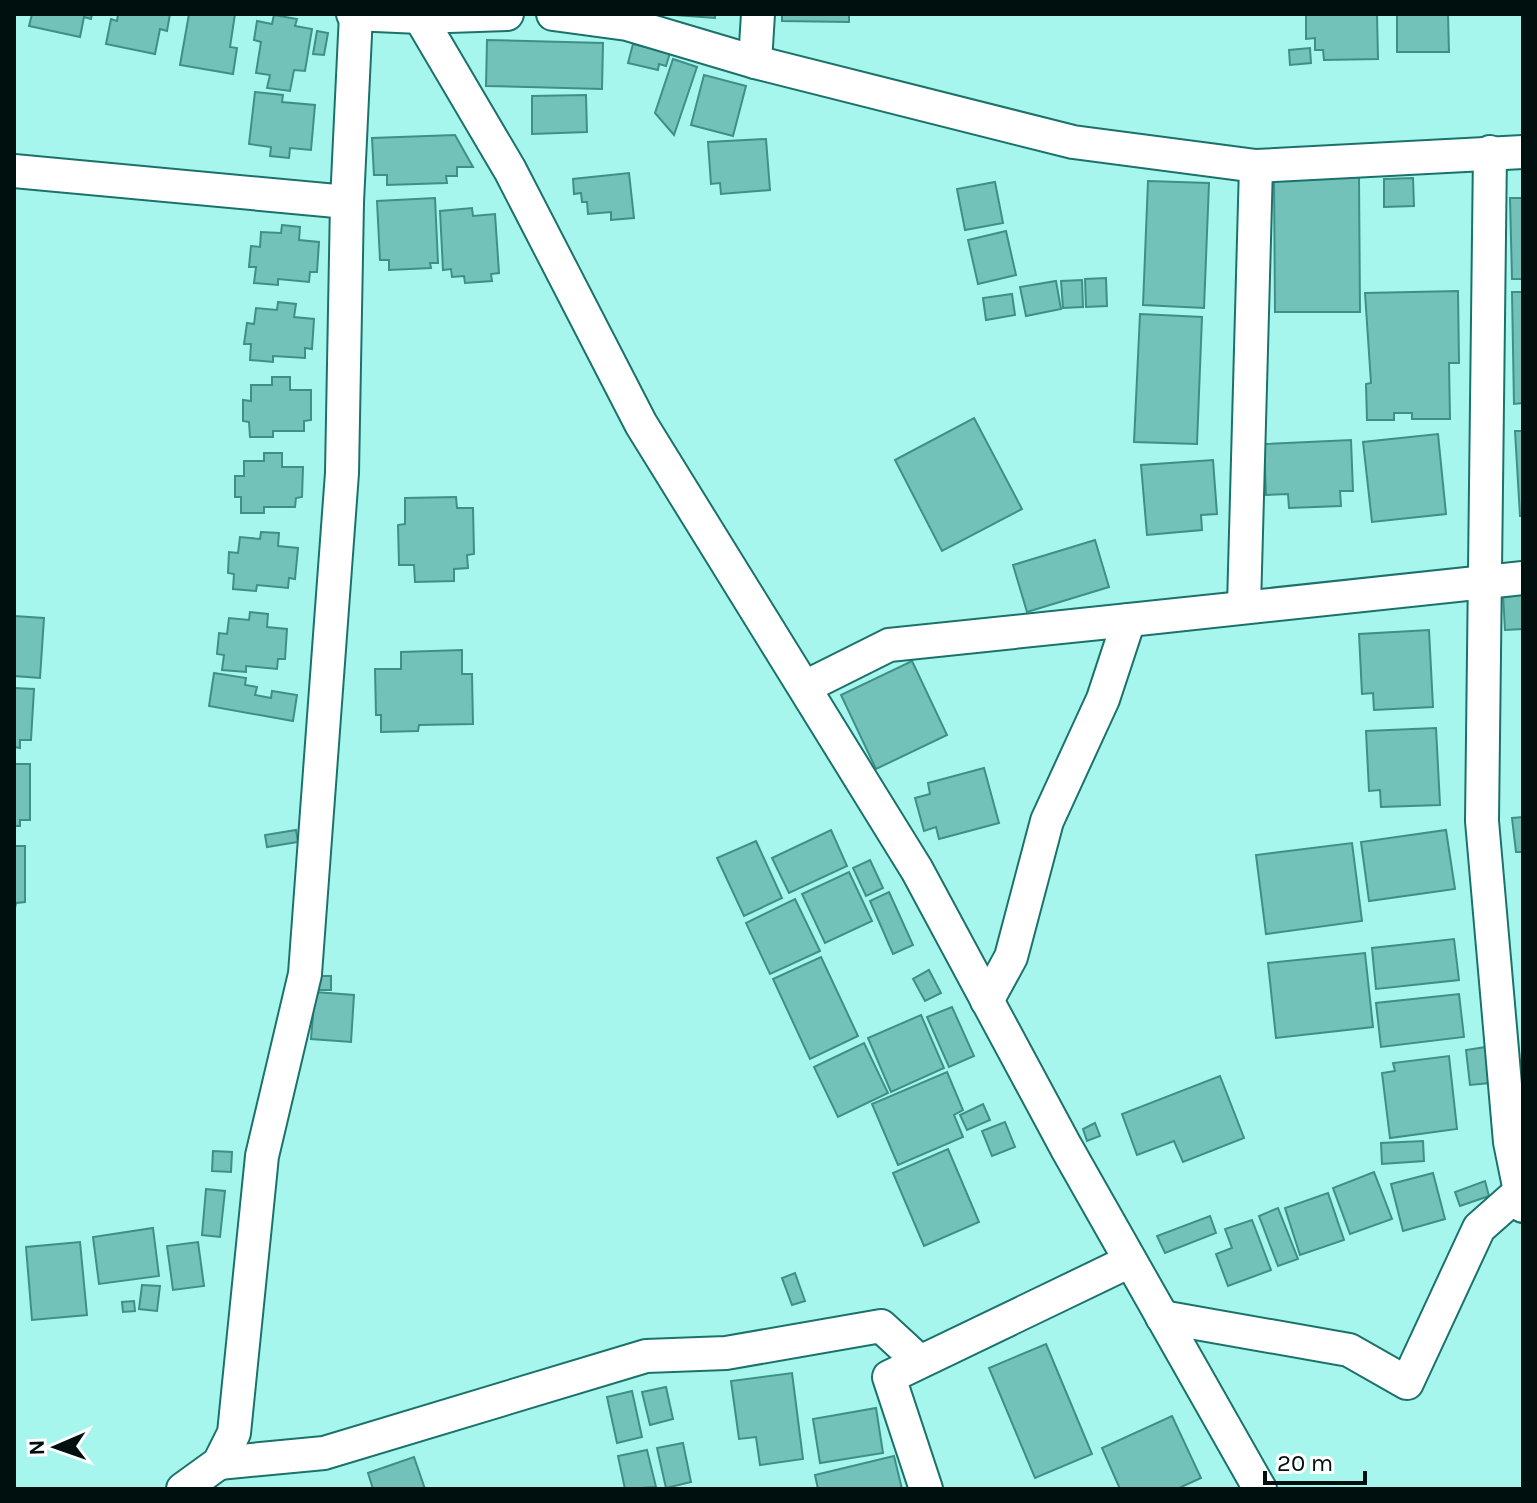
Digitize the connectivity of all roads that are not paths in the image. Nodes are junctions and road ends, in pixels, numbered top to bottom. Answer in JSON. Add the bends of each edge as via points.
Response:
{"nodes":[{"id":1,"x":355,"y":14,"type":"edge"},
{"id":2,"x":507,"y":14,"type":"edge"},
{"id":3,"x":553,"y":14,"type":"edge"},
{"id":4,"x":758,"y":14,"type":"edge"},
{"id":5,"x":419,"y":16,"type":"edge"},
{"id":6,"x":755,"y":62,"type":"junction"},
{"id":7,"x":1490,"y":152,"type":"junction"},
{"id":8,"x":1523,"y":152,"type":"edge"},
{"id":9,"x":1256,"y":166,"type":"junction"},
{"id":10,"x":14,"y":171,"type":"edge"},
{"id":11,"x":347,"y":202,"type":"junction"},
{"id":12,"x":1523,"y":578,"type":"edge"},
{"id":13,"x":1486,"y":581,"type":"junction"},
{"id":14,"x":1244,"y":606,"type":"junction"},
{"id":15,"x":1129,"y":620,"type":"junction"},
{"id":16,"x":805,"y":687,"type":"junction"},
{"id":17,"x":987,"y":1001,"type":"junction"},
{"id":18,"x":1522,"y":1196,"type":"edge"},
{"id":19,"x":1130,"y":1261,"type":"junction"},
{"id":20,"x":1162,"y":1317,"type":"junction"},
{"id":21,"x":919,"y":1361,"type":"junction"},
{"id":22,"x":219,"y":1463,"type":"junction"},
{"id":23,"x":183,"y":1489,"type":"edge"},
{"id":24,"x":926,"y":1489,"type":"edge"},
{"id":25,"x":1260,"y":1489,"type":"edge"}],
"edges":[{"from":1,"to":5,"type":"street"},
{"from":1,"to":11,"type":"street"},
{"from":2,"to":5,"type":"street"},
{"from":3,"to":6,"type":"street","via":[[627,24]]},
{"from":4,"to":6,"type":"street"},
{"from":5,"to":16,"type":"street","via":[[510,170],[641,424]]},
{"from":6,"to":9,"type":"street","via":[[1073,142]]},
{"from":7,"to":8,"type":"street"},
{"from":7,"to":9,"type":"street"},
{"from":7,"to":13,"type":"street"},
{"from":9,"to":14,"type":"street"},
{"from":10,"to":11,"type":"street"},
{"from":11,"to":22,"type":"street","via":[[342,473],[305,974],[262,1156],[234,1433]]},
{"from":12,"to":13,"type":"street"},
{"from":13,"to":14,"type":"street"},
{"from":13,"to":18,"type":"street","via":[[1482,821],[1510,1142]]},
{"from":14,"to":15,"type":"street"},
{"from":15,"to":16,"type":"street","via":[[889,645]]},
{"from":15,"to":17,"type":"street","via":[[1103,699],[1047,821],[1011,957]]},
{"from":16,"to":17,"type":"street","via":[[917,870]]},
{"from":17,"to":19,"type":"street"},
{"from":18,"to":20,"type":"street","via":[[1479,1228],[1407,1383],[1349,1350]]},
{"from":19,"to":20,"type":"street"},
{"from":19,"to":21,"type":"street"},
{"from":20,"to":25,"type":"street"},
{"from":21,"to":22,"type":"street","via":[[881,1326],[726,1353],[646,1356],[324,1453]]},
{"from":21,"to":24,"type":"street","via":[[889,1377]]},
{"from":22,"to":23,"type":"street"}]}
